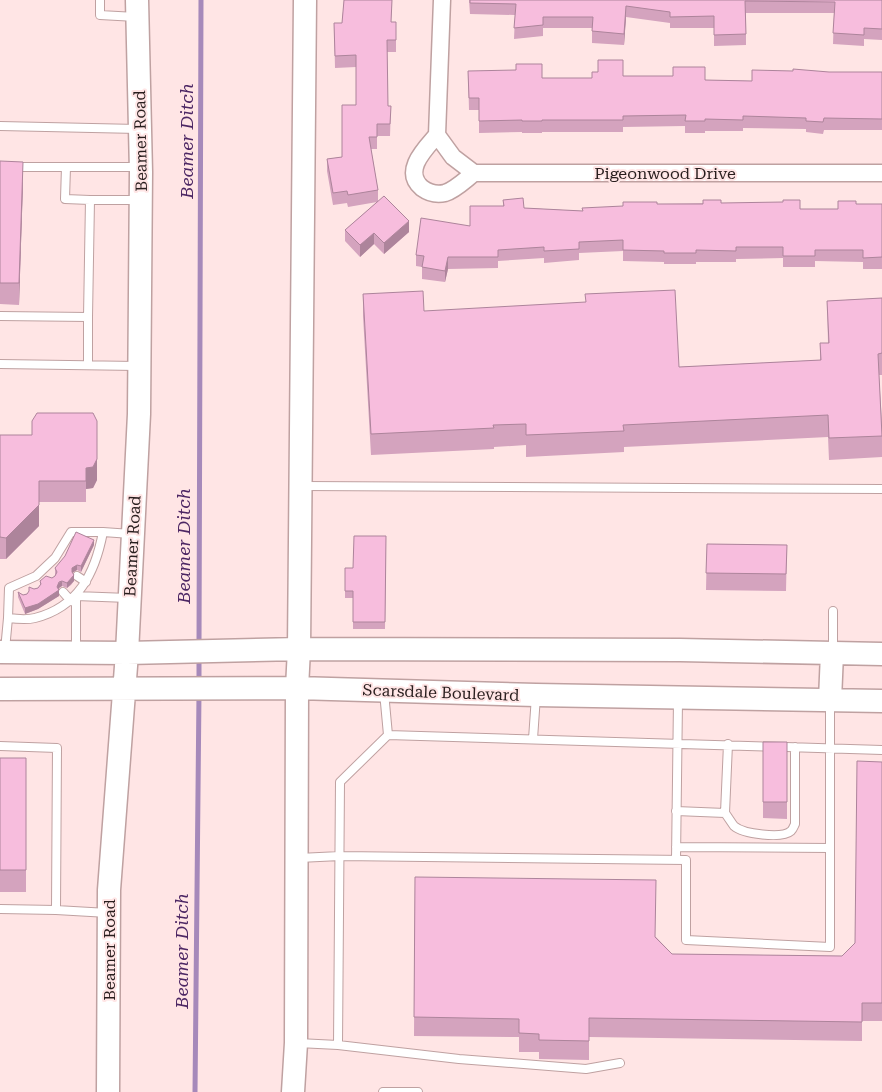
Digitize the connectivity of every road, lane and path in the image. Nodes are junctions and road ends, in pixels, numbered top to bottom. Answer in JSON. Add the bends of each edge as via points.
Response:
{"nodes":[{"id":1,"x":100,"y":0,"type":"edge"},
{"id":2,"x":305,"y":0,"type":"edge"},
{"id":3,"x":442,"y":0,"type":"edge"},
{"id":4,"x":138,"y":9,"type":"edge"},
{"id":5,"x":0,"y":126,"type":"edge"},
{"id":6,"x":140,"y":129,"type":"junction"},
{"id":7,"x":437,"y":135,"type":"junction"},
{"id":8,"x":0,"y":166,"type":"edge"},
{"id":9,"x":66,"y":167,"type":"junction"},
{"id":10,"x":141,"y":167,"type":"junction"},
{"id":11,"x":474,"y":173,"type":"junction"},
{"id":12,"x":882,"y":173,"type":"edge"},
{"id":13,"x":90,"y":200,"type":"junction"},
{"id":14,"x":141,"y":200,"type":"junction"},
{"id":15,"x":0,"y":316,"type":"edge"},
{"id":16,"x":88,"y":317,"type":"junction"},
{"id":17,"x":0,"y":364,"type":"edge"},
{"id":18,"x":88,"y":365,"type":"junction"},
{"id":19,"x":139,"y":366,"type":"junction"},
{"id":20,"x":300,"y":486,"type":"junction"},
{"id":21,"x":882,"y":489,"type":"edge"},
{"id":22,"x":103,"y":532,"type":"junction"},
{"id":23,"x":133,"y":534,"type":"junction"},
{"id":24,"x":62,"y":548,"type":"junction"},
{"id":25,"x":71,"y":552,"type":"edge"},
{"id":26,"x":54,"y":560,"type":"junction"},
{"id":27,"x":62,"y":565,"type":"edge"},
{"id":28,"x":77,"y":576,"type":"dead end"},
{"id":29,"x":86,"y":582,"type":"junction"},
{"id":30,"x":63,"y":592,"type":"dead end"},
{"id":31,"x":130,"y":598,"type":"junction"},
{"id":32,"x":73,"y":599,"type":"junction"},
{"id":33,"x":833,"y":610,"type":"dead end"},
{"id":34,"x":8,"y":618,"type":"junction"},
{"id":35,"x":288,"y":649,"type":"junction"},
{"id":36,"x":3,"y":652,"type":"edge"},
{"id":37,"x":76,"y":652,"type":"junction"},
{"id":38,"x":832,"y":653,"type":"junction"},
{"id":39,"x":127,"y":654,"type":"junction"},
{"id":40,"x":882,"y":654,"type":"edge"},
{"id":41,"x":287,"y":688,"type":"junction"},
{"id":42,"x":0,"y":689,"type":"edge"},
{"id":43,"x":132,"y":689,"type":"junction"},
{"id":44,"x":384,"y":691,"type":"junction"},
{"id":45,"x":536,"y":695,"type":"junction"},
{"id":46,"x":678,"y":698,"type":"junction"},
{"id":47,"x":830,"y":700,"type":"junction"},
{"id":48,"x":882,"y":701,"type":"edge"},
{"id":49,"x":388,"y":735,"type":"junction"},
{"id":50,"x":533,"y":739,"type":"junction"},
{"id":51,"x":677,"y":743,"type":"junction"},
{"id":52,"x":728,"y":744,"type":"junction"},
{"id":53,"x":0,"y":746,"type":"edge"},
{"id":54,"x":795,"y":746,"type":"junction"},
{"id":55,"x":830,"y":748,"type":"junction"},
{"id":56,"x":882,"y":750,"type":"edge"},
{"id":57,"x":676,"y":811,"type":"junction"},
{"id":58,"x":725,"y":812,"type":"junction"},
{"id":59,"x":676,"y":847,"type":"junction"},
{"id":60,"x":830,"y":848,"type":"junction"},
{"id":61,"x":340,"y":856,"type":"junction"},
{"id":62,"x":297,"y":858,"type":"junction"},
{"id":63,"x":676,"y":860,"type":"junction"},
{"id":64,"x":0,"y":909,"type":"edge"},
{"id":65,"x":56,"y":910,"type":"junction"},
{"id":66,"x":108,"y":913,"type":"junction"},
{"id":67,"x":296,"y":1043,"type":"junction"},
{"id":68,"x":338,"y":1045,"type":"junction"},
{"id":69,"x":620,"y":1063,"type":"dead end"},
{"id":70,"x":108,"y":1092,"type":"edge"},
{"id":71,"x":293,"y":1092,"type":"edge"},
{"id":72,"x":383,"y":1092,"type":"edge"},
{"id":73,"x":418,"y":1092,"type":"edge"}],
"edges":[{"from":1,"to":4,"type":"lane","via":[[100,15]]},
{"from":2,"to":20,"type":"main road"},
{"from":3,"to":7,"type":"street"},
{"from":4,"to":6,"type":"main road","name":"Beamer Road"},
{"from":5,"to":6,"type":"lane"},
{"from":6,"to":10,"type":"main road","name":"Beamer Road"},
{"from":7,"to":11,"type":"street","via":[[453,157]]},
{"from":7,"to":11,"type":"street","via":[[416,160],[414,170],[420,187],[428,192],[446,193]]},
{"from":8,"to":9,"type":"lane"},
{"from":9,"to":10,"type":"lane"},
{"from":9,"to":13,"type":"lane","via":[[65,199]]},
{"from":10,"to":14,"type":"main road","name":"Beamer Road"},
{"from":11,"to":12,"type":"street","name":"Pigeonwood Drive"},
{"from":13,"to":14,"type":"lane"},
{"from":13,"to":16,"type":"lane"},
{"from":14,"to":19,"type":"main road","name":"Beamer Road"},
{"from":15,"to":16,"type":"lane"},
{"from":16,"to":18,"type":"lane"},
{"from":17,"to":18,"type":"lane"},
{"from":18,"to":19,"type":"lane"},
{"from":19,"to":23,"type":"main road","name":"Beamer Road"},
{"from":20,"to":21,"type":"lane"},
{"from":20,"to":35,"type":"main road"},
{"from":22,"to":23,"type":"lane"},
{"from":22,"to":24,"type":"lane","via":[[71,532],[71,540]]},
{"from":22,"to":29,"type":"lane"},
{"from":23,"to":31,"type":"main road","name":"Beamer Road"},
{"from":24,"to":25,"type":"lane"},
{"from":24,"to":26,"type":"lane"},
{"from":26,"to":27,"type":"lane"},
{"from":26,"to":34,"type":"lane","via":[[45,572],[31,581],[9,588]]},
{"from":28,"to":29,"type":"lane"},
{"from":29,"to":32,"type":"lane"},
{"from":30,"to":32,"type":"lane"},
{"from":31,"to":32,"type":"lane"},
{"from":31,"to":39,"type":"main road","name":"Beamer Road"},
{"from":32,"to":34,"type":"lane","via":[[32,616]]},
{"from":32,"to":37,"type":"lane"},
{"from":33,"to":38,"type":"lane"},
{"from":34,"to":36,"type":"lane"},
{"from":35,"to":38,"type":"main road"},
{"from":35,"to":39,"type":"main road"},
{"from":35,"to":41,"type":"main road"},
{"from":36,"to":37,"type":"main road"},
{"from":37,"to":39,"type":"main road"},
{"from":38,"to":40,"type":"main road"},
{"from":38,"to":47,"type":"main road"},
{"from":39,"to":43,"type":"main road","name":"Beamer Road"},
{"from":41,"to":43,"type":"main road","name":"Scarsdale Boulevard"},
{"from":41,"to":44,"type":"main road","name":"Scarsdale Boulevard"},
{"from":41,"to":62,"type":"main road"},
{"from":42,"to":43,"type":"main road","name":"Scarsdale Boulevard"},
{"from":43,"to":66,"type":"main road","name":"Beamer Road"},
{"from":44,"to":45,"type":"main road","name":"Scarsdale Boulevard"},
{"from":44,"to":49,"type":"lane"},
{"from":45,"to":46,"type":"main road","name":"Scarsdale Boulevard"},
{"from":45,"to":50,"type":"lane"},
{"from":46,"to":47,"type":"main road","name":"Scarsdale Boulevard"},
{"from":46,"to":51,"type":"lane"},
{"from":47,"to":48,"type":"main road","name":"Scarsdale Boulevard"},
{"from":47,"to":55,"type":"lane"},
{"from":49,"to":50,"type":"lane"},
{"from":49,"to":61,"type":"lane","via":[[340,782]]},
{"from":50,"to":51,"type":"lane"},
{"from":51,"to":52,"type":"lane"},
{"from":51,"to":57,"type":"lane"},
{"from":52,"to":54,"type":"lane"},
{"from":52,"to":58,"type":"lane"},
{"from":53,"to":65,"type":"lane","via":[[57,748]]},
{"from":54,"to":55,"type":"lane"},
{"from":54,"to":58,"type":"lane","via":[[795,824],[792,830],[785,834],[754,834],[734,825]]},
{"from":55,"to":56,"type":"lane"},
{"from":55,"to":60,"type":"lane"},
{"from":57,"to":58,"type":"lane"},
{"from":57,"to":59,"type":"lane"},
{"from":59,"to":60,"type":"lane"},
{"from":59,"to":63,"type":"lane"},
{"from":60,"to":63,"type":"lane","via":[[830,947],[686,940],[686,860]]},
{"from":61,"to":62,"type":"lane"},
{"from":61,"to":63,"type":"lane"},
{"from":61,"to":68,"type":"lane"},
{"from":62,"to":67,"type":"main road"},
{"from":64,"to":65,"type":"lane"},
{"from":65,"to":66,"type":"lane"},
{"from":66,"to":70,"type":"main road","name":"Beamer Road"},
{"from":67,"to":68,"type":"lane"},
{"from":67,"to":71,"type":"main road"},
{"from":68,"to":69,"type":"lane","via":[[586,1069]]},
{"from":72,"to":73,"type":"lane"}]}
